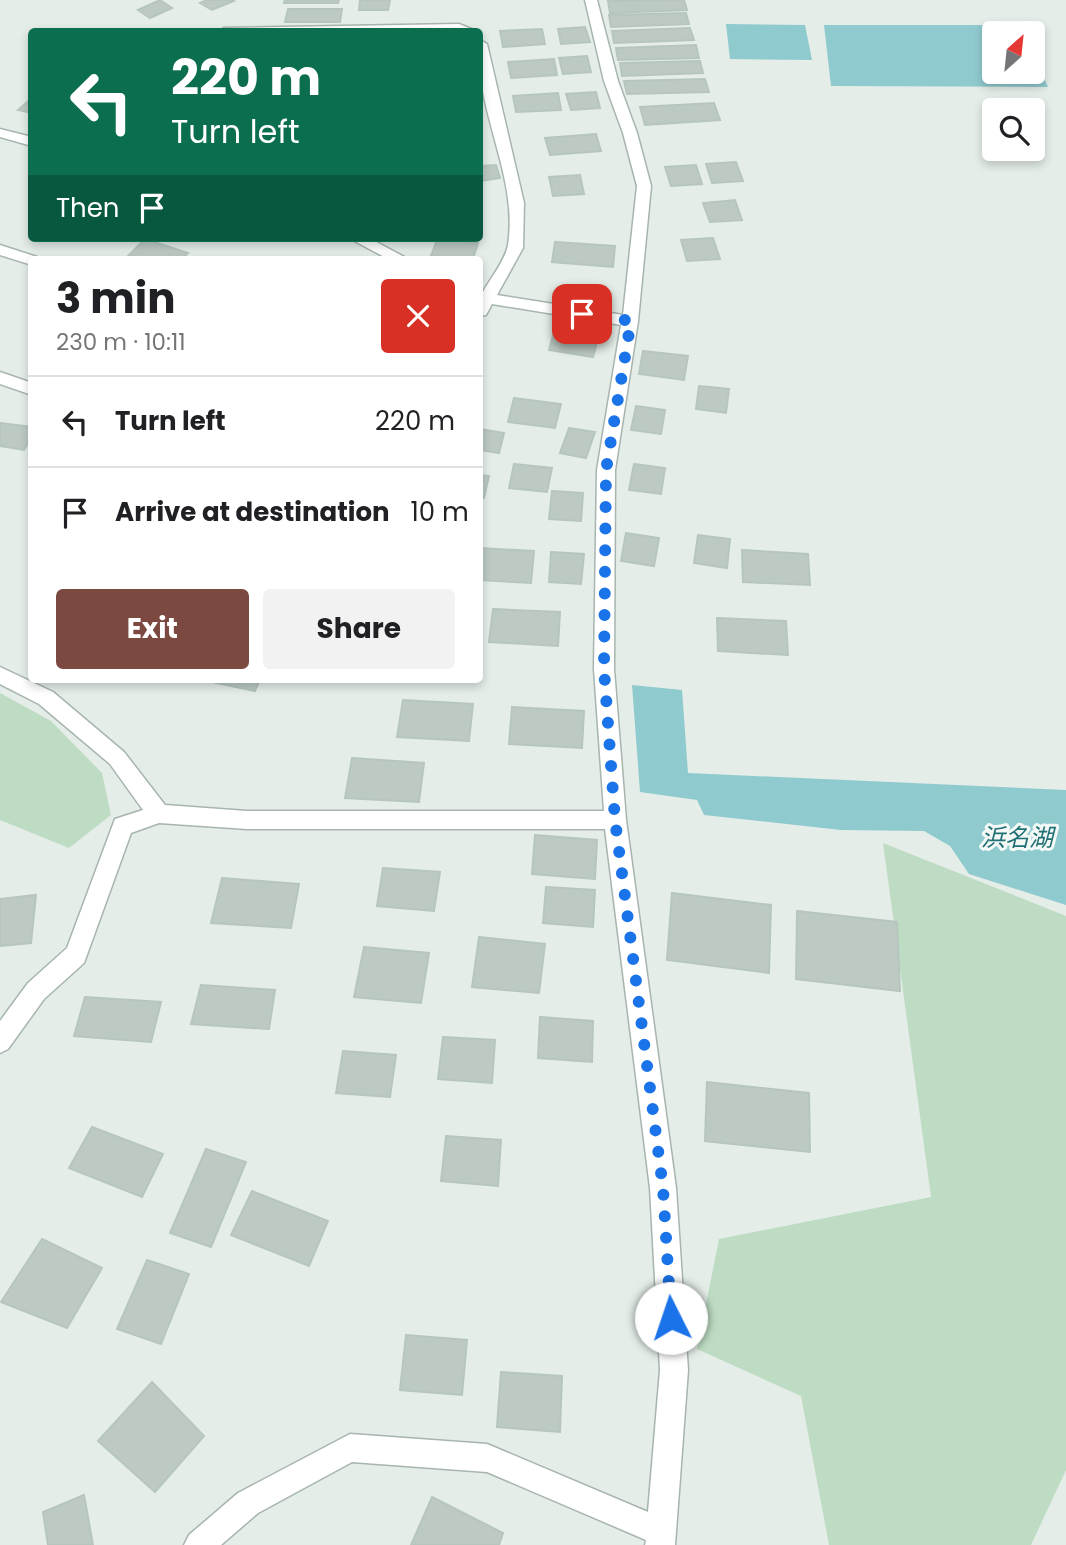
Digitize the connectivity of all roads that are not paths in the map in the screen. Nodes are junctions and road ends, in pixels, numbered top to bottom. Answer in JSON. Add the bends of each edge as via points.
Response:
{"nodes":[{"id":1,"x":591,"y":0,"type":"edge"},
{"id":2,"x":483,"y":57,"type":"edge"},
{"id":3,"x":0,"y":133,"type":"edge"},
{"id":4,"x":28,"y":141,"type":"edge"},
{"id":5,"x":366,"y":242,"type":"edge"},
{"id":6,"x":0,"y":250,"type":"edge"},
{"id":7,"x":394,"y":256,"type":"edge"},
{"id":8,"x":28,"y":259,"type":"edge"},
{"id":9,"x":483,"y":300,"type":"edge"},
{"id":10,"x":483,"y":303,"type":"edge"},
{"id":11,"x":631,"y":321,"type":"junction"},
{"id":12,"x":0,"y":378,"type":"edge"},
{"id":13,"x":28,"y":388,"type":"edge"},
{"id":14,"x":0,"y":675,"type":"edge"},
{"id":15,"x":159,"y":814,"type":"junction"},
{"id":16,"x":615,"y":820,"type":"junction"},
{"id":17,"x":0,"y":1041,"type":"edge"},
{"id":18,"x":661,"y":1539,"type":"edge"},
{"id":19,"x":199,"y":1545,"type":"edge"}],
"edges":[{"from":1,"to":11,"type":"street","via":[[644,186]]},
{"from":2,"to":9,"type":"street","via":[[517,203],[515,248]]},
{"from":3,"to":4,"type":"street"},
{"from":5,"to":7,"type":"street"},
{"from":6,"to":8,"type":"street"},
{"from":10,"to":11,"type":"street"},
{"from":11,"to":16,"type":"street","via":[[606,470],[604,669]]},
{"from":12,"to":13,"type":"street"},
{"from":14,"to":15,"type":"street","via":[[46,698],[117,758]]},
{"from":15,"to":16,"type":"street","via":[[247,820]]},
{"from":15,"to":17,"type":"street","via":[[123,826],[76,955],[36,990]]},
{"from":16,"to":18,"type":"street","via":[[663,1188],[674,1370]]},
{"from":18,"to":19,"type":"street","via":[[487,1458],[350,1448],[248,1503]]}]}
